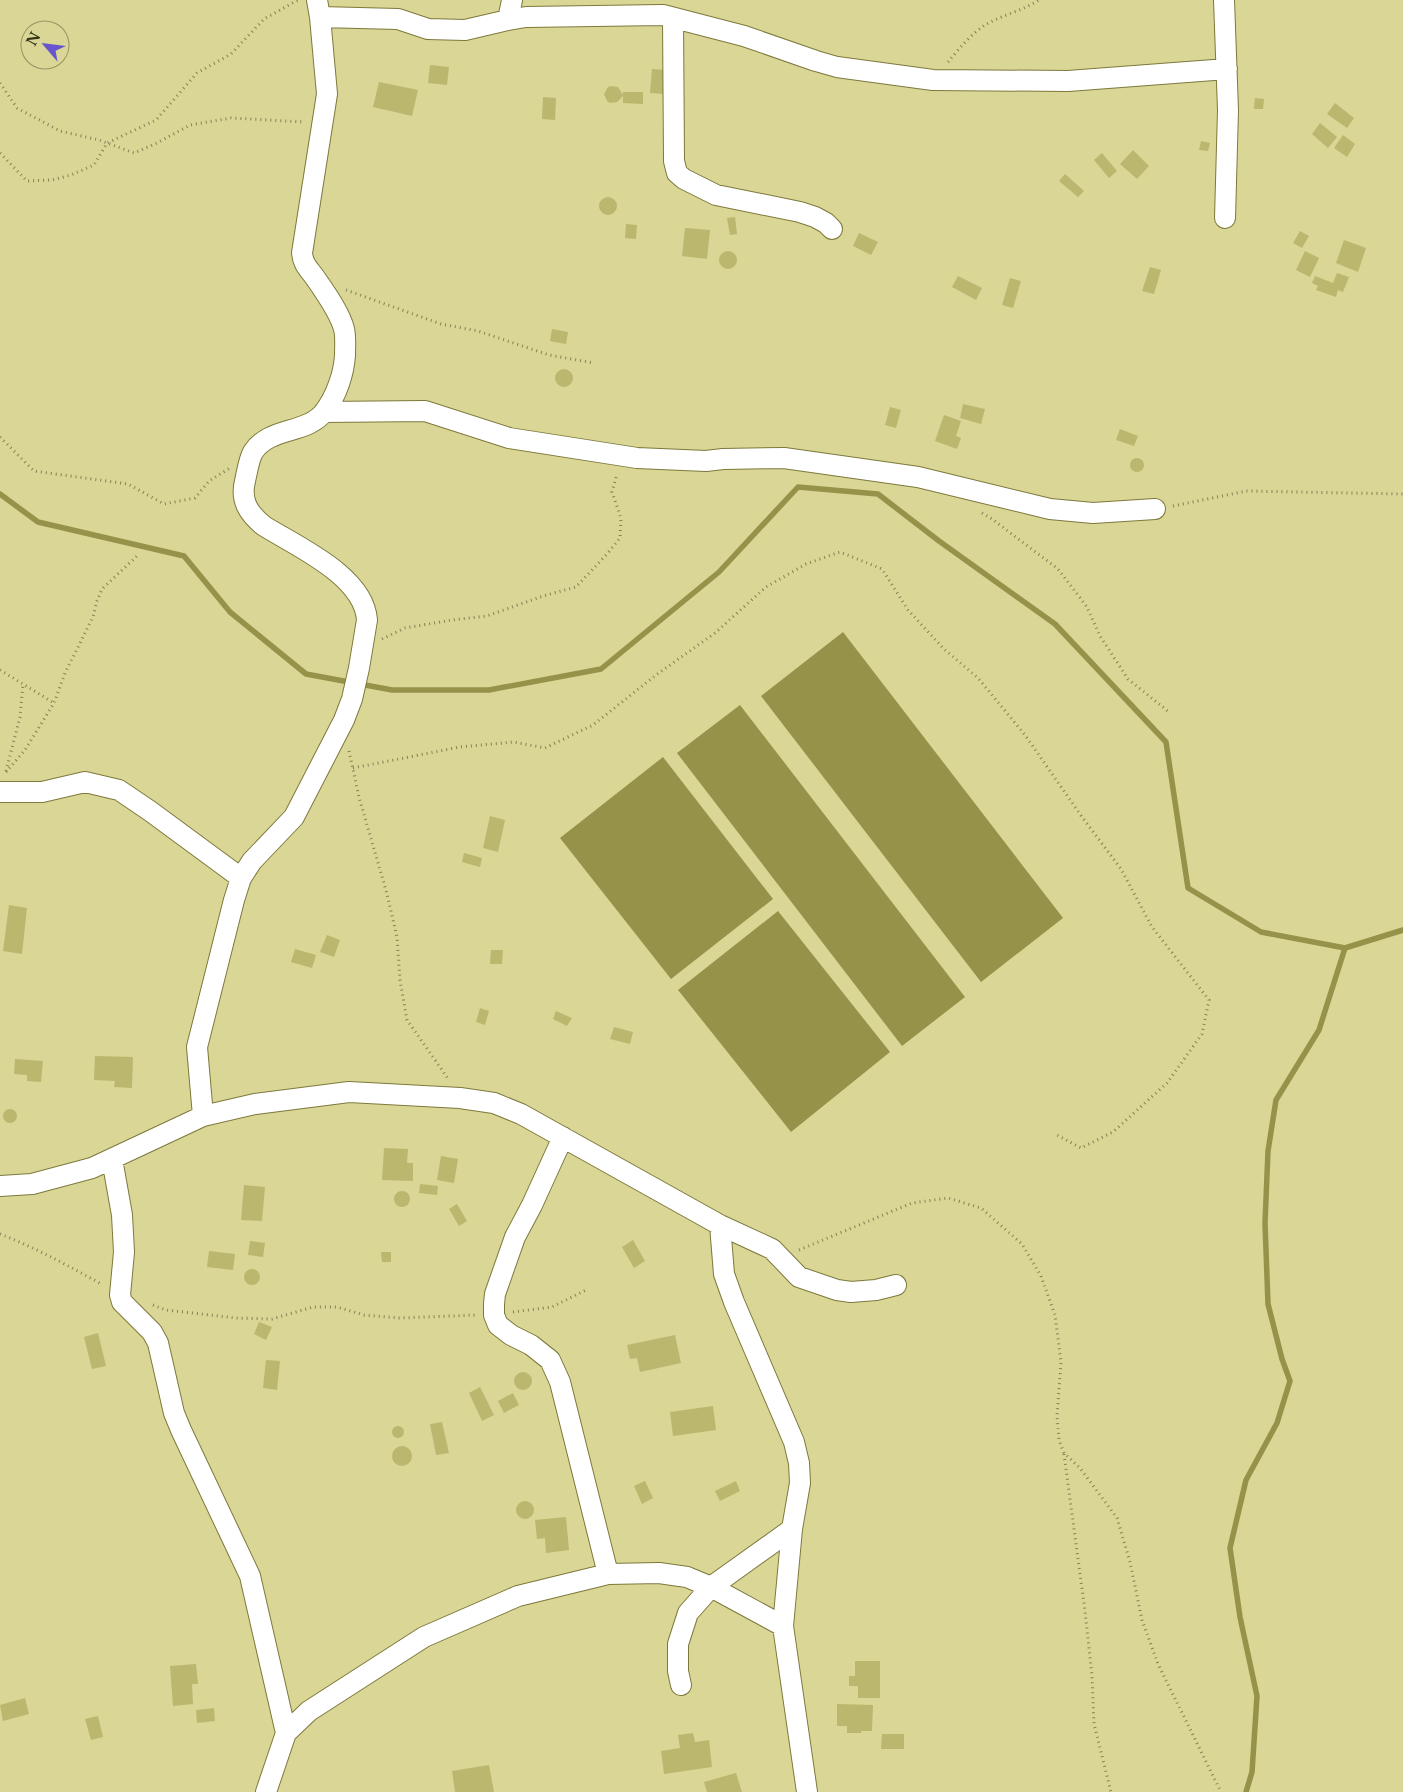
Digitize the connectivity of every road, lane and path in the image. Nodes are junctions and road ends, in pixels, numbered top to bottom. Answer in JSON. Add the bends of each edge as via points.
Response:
{"nodes":[{"id":1,"x":298,"y":0,"type":"edge"},
{"id":2,"x":512,"y":0,"type":"edge"},
{"id":3,"x":1039,"y":0,"type":"edge"},
{"id":4,"x":1224,"y":0,"type":"edge"},
{"id":5,"x":318,"y":9,"type":"edge"},
{"id":6,"x":673,"y":18,"type":"junction"},
{"id":7,"x":508,"y":20,"type":"junction"},
{"id":8,"x":1227,"y":69,"type":"junction"},
{"id":9,"x":933,"y":80,"type":"junction"},
{"id":10,"x":0,"y":83,"type":"edge"},
{"id":11,"x":323,"y":123,"type":"junction"},
{"id":12,"x":107,"y":143,"type":"junction"},
{"id":13,"x":0,"y":153,"type":"edge"},
{"id":14,"x":1225,"y":218,"type":"dead end"},
{"id":15,"x":832,"y":229,"type":"dead end"},
{"id":16,"x":317,"y":280,"type":"junction"},
{"id":17,"x":594,"y":363,"type":"dead end"},
{"id":18,"x":324,"y":412,"type":"junction"},
{"id":19,"x":0,"y":437,"type":"edge"},
{"id":20,"x":253,"y":452,"type":"junction"},
{"id":21,"x":637,"y":458,"type":"junction"},
{"id":22,"x":1403,"y":494,"type":"edge"},
{"id":23,"x":1155,"y":509,"type":"joint"},
{"id":24,"x":976,"y":510,"type":"dead end"},
{"id":25,"x":137,"y":556,"type":"dead end"},
{"id":26,"x":363,"y":648,"type":"junction"},
{"id":27,"x":0,"y":670,"type":"edge"},
{"id":28,"x":23,"y":684,"type":"junction"},
{"id":29,"x":54,"y":703,"type":"junction"},
{"id":30,"x":1169,"y":712,"type":"dead end"},
{"id":31,"x":344,"y":720,"type":"junction"},
{"id":32,"x":353,"y":768,"type":"junction"},
{"id":33,"x":6,"y":772,"type":"junction"},
{"id":34,"x":1,"y":786,"type":"edge"},
{"id":35,"x":241,"y":878,"type":"junction"},
{"id":36,"x":460,"y":1098,"type":"junction"},
{"id":37,"x":203,"y":1116,"type":"junction"},
{"id":38,"x":1057,"y":1135,"type":"dead end"},
{"id":39,"x":563,"y":1137,"type":"junction"},
{"id":40,"x":112,"y":1159,"type":"junction"},
{"id":41,"x":0,"y":1186,"type":"edge"},
{"id":42,"x":720,"y":1225,"type":"junction"},
{"id":43,"x":0,"y":1234,"type":"edge"},
{"id":44,"x":772,"y":1249,"type":"junction"},
{"id":45,"x":896,"y":1285,"type":"dead end"},
{"id":46,"x":586,"y":1290,"type":"dead end"},
{"id":47,"x":120,"y":1295,"type":"junction"},
{"id":48,"x":494,"y":1315,"type":"junction"},
{"id":49,"x":1064,"y":1453,"type":"junction"},
{"id":50,"x":792,"y":1529,"type":"junction"},
{"id":51,"x":608,"y":1574,"type":"junction"},
{"id":52,"x":711,"y":1587,"type":"junction"},
{"id":53,"x":783,"y":1626,"type":"junction"},
{"id":54,"x":680,"y":1686,"type":"dead end"},
{"id":55,"x":286,"y":1733,"type":"junction"},
{"id":56,"x":266,"y":1792,"type":"edge"},
{"id":57,"x":807,"y":1792,"type":"edge"},
{"id":58,"x":1111,"y":1792,"type":"edge"},
{"id":59,"x":1221,"y":1792,"type":"edge"}],
"edges":[{"from":1,"to":12,"type":"path","via":[[264,19],[231,54],[197,73],[156,120]]},
{"from":2,"to":7,"type":"street"},
{"from":3,"to":9,"type":"path","via":[[984,26]]},
{"from":4,"to":8,"type":"street"},
{"from":5,"to":7,"type":"street","via":[[398,19],[428,29],[465,30]]},
{"from":5,"to":11,"type":"street","via":[[327,94]]},
{"from":6,"to":7,"type":"street","via":[[663,15]]},
{"from":6,"to":9,"type":"street","via":[[744,36],[837,67]]},
{"from":6,"to":15,"type":"street","via":[[674,161],[677,173],[684,180],[716,195],[800,212],[815,217]]},
{"from":8,"to":9,"type":"street","via":[[1068,81]]},
{"from":8,"to":14,"type":"street"},
{"from":10,"to":12,"type":"path","via":[[17,108],[60,131]]},
{"from":11,"to":12,"type":"path","via":[[231,118],[190,125],[134,153]]},
{"from":11,"to":16,"type":"street","via":[[302,253],[302,260]]},
{"from":12,"to":13,"type":"path","via":[[94,165],[52,180],[27,181]]},
{"from":16,"to":17,"type":"path","via":[[441,324],[478,331],[549,355]]},
{"from":16,"to":18,"type":"street","via":[[345,331],[345,356],[339,384]]},
{"from":18,"to":20,"type":"street","via":[[306,425],[272,436]]},
{"from":18,"to":21,"type":"street","via":[[425,411],[509,438]]},
{"from":19,"to":20,"type":"path","via":[[34,471],[128,484],[164,504],[195,498],[209,481]]},
{"from":20,"to":26,"type":"street","via":[[243,488],[247,509],[264,526],[337,571],[354,587],[367,612]]},
{"from":21,"to":23,"type":"street","via":[[706,461],[784,458],[918,477],[1050,509],[1093,513]]},
{"from":21,"to":26,"type":"path","via":[[618,473],[612,492],[621,518],[620,538],[576,587],[487,616],[405,628]]},
{"from":22,"to":23,"type":"path","via":[[1246,491]]},
{"from":24,"to":30,"type":"path","via":[[1058,569],[1087,607],[1100,636],[1128,679]]},
{"from":25,"to":29,"type":"path","via":[[102,589],[93,617]]},
{"from":26,"to":31,"type":"street"},
{"from":27,"to":28,"type":"path"},
{"from":28,"to":29,"type":"path"},
{"from":28,"to":33,"type":"path","via":[[20,717]]},
{"from":29,"to":33,"type":"path","via":[[25,750]]},
{"from":31,"to":32,"type":"path"},
{"from":31,"to":35,"type":"street","via":[[294,817],[252,861]]},
{"from":32,"to":36,"type":"path","via":[[397,937],[407,1020]]},
{"from":32,"to":38,"type":"path","via":[[460,747],[514,742],[545,748],[593,725],[715,633],[766,587],[806,564],[840,552],[882,568],[908,610],[944,649],[978,678],[1025,735],[1121,869],[1152,926],[1209,1000],[1202,1034],[1167,1083],[1113,1132],[1081,1148]]},
{"from":33,"to":34,"type":"path"},
{"from":34,"to":35,"type":"street","via":[[42,792],[85,782],[119,790]]},
{"from":35,"to":37,"type":"street","via":[[198,1047]]},
{"from":36,"to":37,"type":"street","via":[[349,1092],[255,1104]]},
{"from":36,"to":39,"type":"street","via":[[494,1102]]},
{"from":37,"to":40,"type":"street"},
{"from":39,"to":42,"type":"street"},
{"from":39,"to":48,"type":"street","via":[[514,1238],[495,1294]]},
{"from":40,"to":41,"type":"street","via":[[92,1168],[32,1184]]},
{"from":40,"to":47,"type":"street","via":[[122,1215],[124,1252]]},
{"from":42,"to":44,"type":"street"},
{"from":42,"to":50,"type":"street","via":[[724,1274],[794,1442],[800,1483]]},
{"from":43,"to":47,"type":"path","via":[[58,1260]]},
{"from":44,"to":45,"type":"street","via":[[799,1278],[837,1290],[876,1290]]},
{"from":44,"to":49,"type":"path","via":[[800,1250],[912,1203],[948,1198],[981,1208],[1022,1244],[1041,1276],[1055,1315],[1061,1362],[1057,1416]]},
{"from":46,"to":48,"type":"path","via":[[552,1306]]},
{"from":47,"to":48,"type":"path","via":[[166,1310],[236,1318],[272,1319],[313,1307],[400,1318]]},
{"from":47,"to":55,"type":"street","via":[[122,1302],[152,1332],[158,1343],[177,1421],[250,1576]]},
{"from":48,"to":51,"type":"street","via":[[498,1325],[550,1360],[560,1382]]},
{"from":49,"to":58,"type":"path","via":[[1085,1611],[1094,1724]]},
{"from":49,"to":59,"type":"path","via":[[1080,1468],[1117,1518],[1142,1620],[1158,1664]]},
{"from":50,"to":52,"type":"street"},
{"from":50,"to":53,"type":"street"},
{"from":51,"to":52,"type":"street","via":[[659,1573],[687,1577]]},
{"from":51,"to":55,"type":"street","via":[[518,1596],[424,1637],[309,1712]]},
{"from":52,"to":53,"type":"street"},
{"from":52,"to":54,"type":"street","via":[[688,1613],[678,1644]]},
{"from":53,"to":57,"type":"street"},
{"from":55,"to":56,"type":"street"}]}
